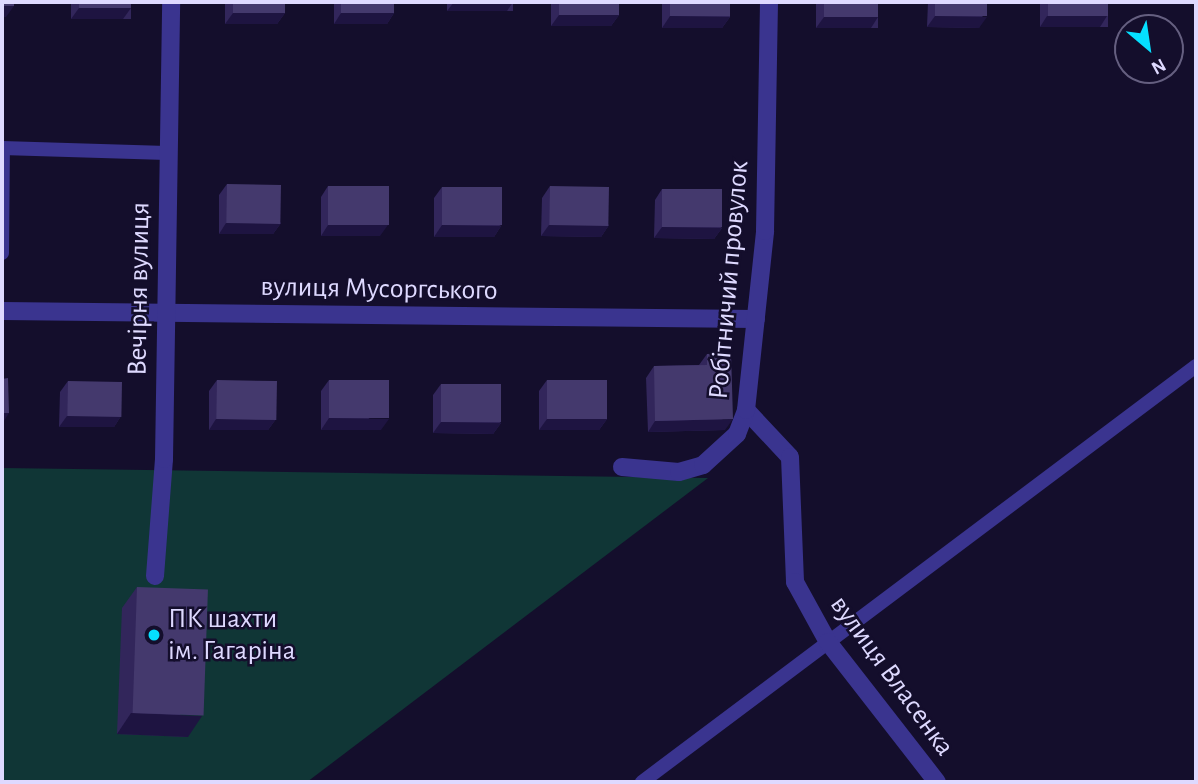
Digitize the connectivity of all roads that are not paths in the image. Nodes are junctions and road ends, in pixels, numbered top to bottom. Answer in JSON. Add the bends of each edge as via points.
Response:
{"nodes":[{"id":1,"x":171,"y":2,"type":"edge"},
{"id":2,"x":769,"y":2,"type":"edge"},
{"id":3,"x":2,"y":148,"type":"edge"},
{"id":4,"x":167,"y":153,"type":"junction"},
{"id":5,"x":2,"y":253,"type":"edge"},
{"id":6,"x":2,"y":311,"type":"edge"},
{"id":7,"x":163,"y":312,"type":"junction"},
{"id":8,"x":756,"y":319,"type":"junction"},
{"id":9,"x":1196,"y":366,"type":"edge"},
{"id":10,"x":746,"y":410,"type":"junction"},
{"id":11,"x":622,"y":467,"type":"dead end"},
{"id":12,"x":155,"y":576,"type":"dead end"},
{"id":13,"x":828,"y":642,"type":"junction"},
{"id":14,"x":642,"y":782,"type":"edge"},
{"id":15,"x":937,"y":782,"type":"edge"}],
"edges":[{"from":1,"to":4,"type":"street","name":"Вечірня вулиця"},
{"from":2,"to":8,"type":"street","name":"Робітничий провулок","via":[[765,231]]},
{"from":3,"to":4,"type":"lane"},
{"from":3,"to":5,"type":"lane"},
{"from":4,"to":7,"type":"street","name":"Вечірня вулиця"},
{"from":6,"to":7,"type":"street","name":"вулиця Мусоргського"},
{"from":7,"to":8,"type":"street","name":"вулиця Мусоргського"},
{"from":7,"to":12,"type":"street","name":"Вечірня вулиця","via":[[164,459]]},
{"from":8,"to":10,"type":"street","name":"Робітничий провулок"},
{"from":9,"to":13,"type":"lane"},
{"from":10,"to":11,"type":"street","name":"Робітничий провулок","via":[[737,433],[703,464],[679,472]]},
{"from":10,"to":13,"type":"street","name":"вулиця Власенка","via":[[790,457],[795,582]]},
{"from":13,"to":14,"type":"lane"},
{"from":13,"to":15,"type":"street","name":"вулиця Власенка"}]}
